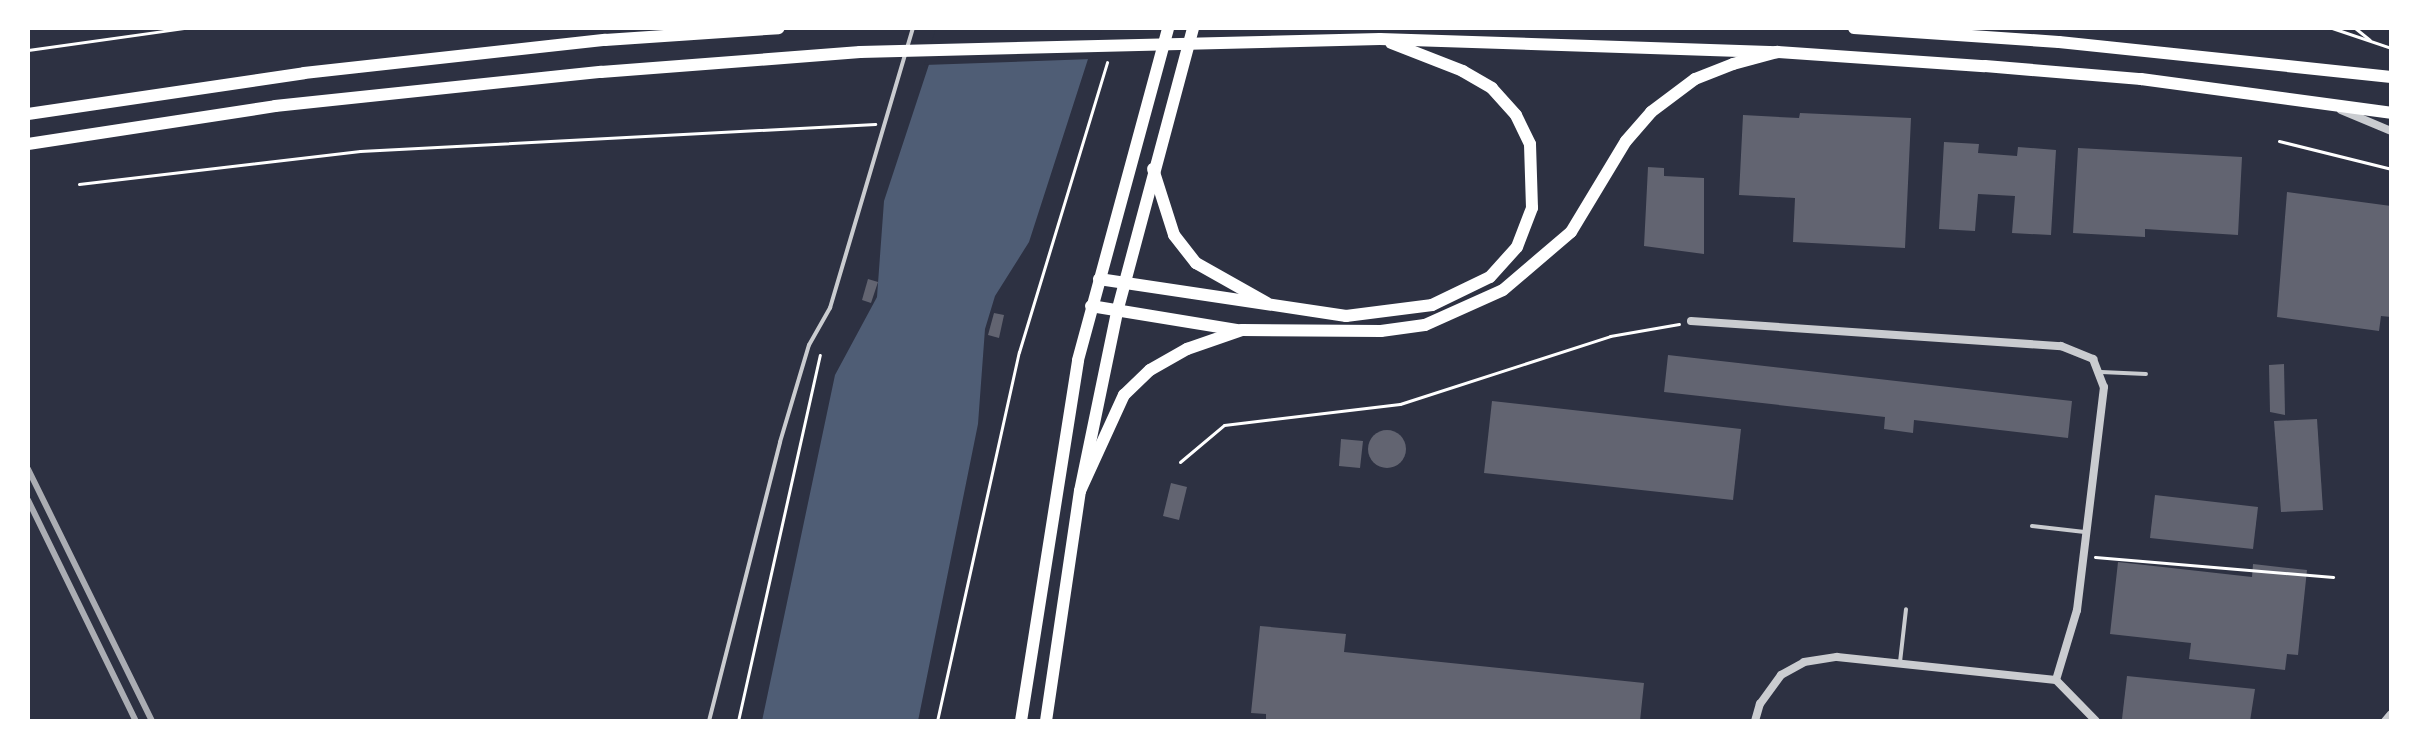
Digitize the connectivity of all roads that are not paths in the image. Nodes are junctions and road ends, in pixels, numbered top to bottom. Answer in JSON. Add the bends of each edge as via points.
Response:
{"nodes":[{"id":1,"x":779,"y":28,"type":"edge"},
{"id":2,"x":913,"y":28,"type":"edge"},
{"id":3,"x":1168,"y":28,"type":"edge"},
{"id":4,"x":1193,"y":28,"type":"edge"},
{"id":5,"x":1854,"y":28,"type":"edge"},
{"id":6,"x":1380,"y":39,"type":"junction"},
{"id":7,"x":1777,"y":52,"type":"junction"},
{"id":8,"x":2391,"y":77,"type":"edge"},
{"id":9,"x":2326,"y":104,"type":"junction"},
{"id":10,"x":2391,"y":113,"type":"edge"},
{"id":11,"x":28,"y":114,"type":"edge"},
{"id":12,"x":2391,"y":131,"type":"edge"},
{"id":13,"x":28,"y":144,"type":"edge"},
{"id":14,"x":1153,"y":169,"type":"junction"},
{"id":15,"x":1099,"y":279,"type":"junction"},
{"id":16,"x":1123,"y":282,"type":"junction"},
{"id":17,"x":1091,"y":306,"type":"junction"},
{"id":18,"x":1277,"y":308,"type":"junction"},
{"id":19,"x":1117,"y":312,"type":"junction"},
{"id":20,"x":1691,"y":321,"type":"road end"},
{"id":21,"x":1242,"y":330,"type":"junction"},
{"id":22,"x":2101,"y":372,"type":"junction"},
{"id":23,"x":2146,"y":374,"type":"dead end"},
{"id":24,"x":1080,"y":491,"type":"junction"},
{"id":25,"x":2032,"y":526,"type":"dead end"},
{"id":26,"x":2086,"y":532,"type":"junction"},
{"id":27,"x":1906,"y":609,"type":"dead end"},
{"id":28,"x":1899,"y":664,"type":"junction"},
{"id":29,"x":2056,"y":680,"type":"junction"},
{"id":30,"x":2391,"y":714,"type":"edge"},
{"id":31,"x":709,"y":721,"type":"edge"},
{"id":32,"x":1021,"y":721,"type":"edge"},
{"id":33,"x":1046,"y":721,"type":"edge"},
{"id":34,"x":1755,"y":721,"type":"edge"},
{"id":35,"x":2096,"y":721,"type":"edge"},
{"id":36,"x":2385,"y":721,"type":"edge"}],
"edges":[{"from":1,"to":11,"type":"main road","via":[[605,40],[304,73]]},
{"from":2,"to":31,"type":"lane","via":[[830,308],[809,345],[780,442]]},
{"from":3,"to":15,"type":"main road"},
{"from":4,"to":14,"type":"main road"},
{"from":5,"to":8,"type":"main road","via":[[2075,44]]},
{"from":6,"to":7,"type":"main road"},
{"from":6,"to":13,"type":"main road","via":[[860,52],[601,72],[275,106]]},
{"from":6,"to":18,"type":"main road","via":[[1463,71],[1492,88],[1516,115],[1530,144],[1535,179],[1527,226],[1517,247],[1490,277],[1432,305],[1346,316]]},
{"from":7,"to":9,"type":"main road","via":[[2141,79]]},
{"from":7,"to":21,"type":"main road","via":[[1695,79],[1673,93],[1626,141],[1571,232],[1530,271],[1476,306],[1425,325],[1381,331]]},
{"from":9,"to":10,"type":"main road"},
{"from":9,"to":12,"type":"street"},
{"from":14,"to":16,"type":"main road"},
{"from":14,"to":18,"type":"main road","via":[[1174,235],[1196,263]]},
{"from":15,"to":16,"type":"main road"},
{"from":15,"to":17,"type":"main road"},
{"from":16,"to":18,"type":"main road"},
{"from":16,"to":19,"type":"main road"},
{"from":17,"to":19,"type":"main road"},
{"from":17,"to":32,"type":"main road","via":[[1055,478]]},
{"from":19,"to":21,"type":"main road"},
{"from":19,"to":24,"type":"main road"},
{"from":20,"to":22,"type":"street","via":[[2061,346],[2093,359]]},
{"from":21,"to":24,"type":"main road","via":[[1170,358],[1135,383],[1114,411]]},
{"from":22,"to":23,"type":"lane"},
{"from":22,"to":26,"type":"street"},
{"from":24,"to":33,"type":"main road"},
{"from":25,"to":26,"type":"lane"},
{"from":26,"to":29,"type":"street","via":[[2077,610]]},
{"from":27,"to":28,"type":"lane"},
{"from":28,"to":29,"type":"street"},
{"from":28,"to":34,"type":"street","via":[[1837,657],[1804,662],[1781,675],[1760,704]]},
{"from":29,"to":35,"type":"street"},
{"from":30,"to":36,"type":"street"}]}
